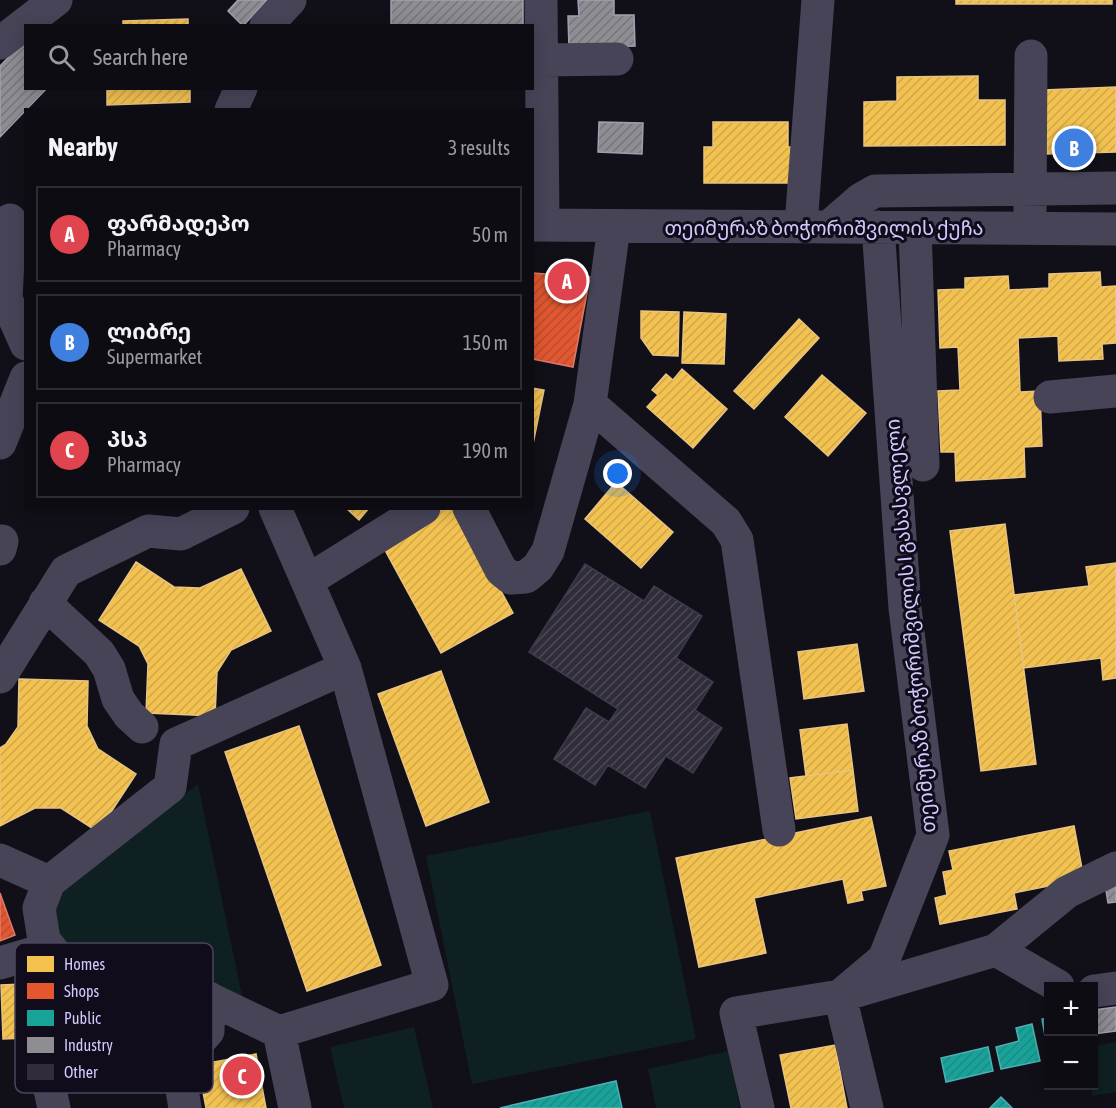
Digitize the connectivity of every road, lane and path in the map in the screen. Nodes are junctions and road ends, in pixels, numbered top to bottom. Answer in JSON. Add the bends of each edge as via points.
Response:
{"nodes":[{"id":1,"x":56,"y":0,"type":"edge"},
{"id":2,"x":290,"y":0,"type":"edge"},
{"id":3,"x":541,"y":0,"type":"edge"},
{"id":4,"x":818,"y":0,"type":"edge"},
{"id":5,"x":25,"y":24,"type":"edge"},
{"id":6,"x":268,"y":24,"type":"edge"},
{"id":7,"x":24,"y":25,"type":"edge"},
{"id":8,"x":0,"y":43,"type":"edge"},
{"id":9,"x":1031,"y":56,"type":"dead end"},
{"id":10,"x":617,"y":59,"type":"dead end"},
{"id":11,"x":542,"y":60,"type":"junction"},
{"id":12,"x":240,"y":90,"type":"edge"},
{"id":13,"x":232,"y":108,"type":"edge"},
{"id":14,"x":1116,"y":188,"type":"edge"},
{"id":15,"x":1030,"y":189,"type":"junction"},
{"id":16,"x":12,"y":220,"type":"edge"},
{"id":17,"x":538,"y":225,"type":"edge"},
{"id":18,"x":816,"y":226,"type":"junction"},
{"id":19,"x":614,"y":227,"type":"junction"},
{"id":20,"x":878,"y":227,"type":"junction"},
{"id":21,"x":915,"y":228,"type":"junction"},
{"id":22,"x":1029,"y":228,"type":"junction"},
{"id":23,"x":1116,"y":229,"type":"edge"},
{"id":24,"x":24,"y":340,"type":"edge"},
{"id":25,"x":24,"y":383,"type":"edge"},
{"id":26,"x":1116,"y":391,"type":"edge"},
{"id":27,"x":1050,"y":397,"type":"dead end"},
{"id":28,"x":590,"y":404,"type":"junction"},
{"id":29,"x":0,"y":443,"type":"edge"},
{"id":30,"x":923,"y":465,"type":"dead end"},
{"id":31,"x":229,"y":510,"type":"edge"},
{"id":32,"x":277,"y":510,"type":"edge"},
{"id":33,"x":421,"y":510,"type":"edge"},
{"id":34,"x":470,"y":510,"type":"edge"},
{"id":35,"x":307,"y":581,"type":"junction"},
{"id":36,"x":45,"y":603,"type":"junction"},
{"id":37,"x":345,"y":668,"type":"junction"},
{"id":38,"x":0,"y":677,"type":"edge"},
{"id":39,"x":142,"y":726,"type":"dead end"},
{"id":40,"x":779,"y":830,"type":"dead end"},
{"id":41,"x":0,"y":860,"type":"edge"},
{"id":42,"x":1116,"y":868,"type":"edge"},
{"id":43,"x":49,"y":882,"type":"junction"},
{"id":44,"x":44,"y":943,"type":"edge"},
{"id":45,"x":996,"y":950,"type":"junction"},
{"id":46,"x":15,"y":957,"type":"edge"},
{"id":47,"x":0,"y":963,"type":"edge"},
{"id":48,"x":1050,"y":982,"type":"edge"},
{"id":49,"x":1116,"y":988,"type":"edge"},
{"id":50,"x":1098,"y":990,"type":"edge"},
{"id":51,"x":840,"y":996,"type":"junction"},
{"id":52,"x":213,"y":1000,"type":"edge"},
{"id":53,"x":279,"y":1032,"type":"junction"},
{"id":54,"x":51,"y":1093,"type":"edge"},
{"id":55,"x":183,"y":1093,"type":"edge"},
{"id":56,"x":54,"y":1108,"type":"edge"},
{"id":57,"x":185,"y":1108,"type":"edge"},
{"id":58,"x":295,"y":1108,"type":"edge"},
{"id":59,"x":758,"y":1108,"type":"edge"},
{"id":60,"x":867,"y":1108,"type":"edge"}],
"edges":[{"from":1,"to":5,"type":"street"},
{"from":2,"to":6,"type":"street"},
{"from":3,"to":11,"type":"street"},
{"from":4,"to":18,"type":"street"},
{"from":7,"to":8,"type":"street"},
{"from":9,"to":15,"type":"street"},
{"from":10,"to":11,"type":"street"},
{"from":11,"to":17,"type":"street"},
{"from":12,"to":13,"type":"street"},
{"from":14,"to":15,"type":"street"},
{"from":15,"to":18,"type":"street","via":[[875,190]]},
{"from":15,"to":22,"type":"street"},
{"from":16,"to":24,"type":"street","via":[[6,299]]},
{"from":17,"to":19,"type":"street","name":"თეიმურაზ ბოჭორიშვილის ქუჩა"},
{"from":18,"to":19,"type":"street","name":"თეიმურაზ ბოჭორიშვილის ქუჩა"},
{"from":18,"to":20,"type":"street","name":"თეიმურაზ ბოჭორიშვილის ქუჩა"},
{"from":19,"to":28,"type":"street"},
{"from":20,"to":21,"type":"street","name":"თეიმურაზ ბოჭორიშვილის ქუჩა"},
{"from":20,"to":51,"type":"street","name":"თეიმურაზ ბოჭორიშვილის I გასასვლელი","via":[[905,608],[933,835],[884,959]]},
{"from":21,"to":22,"type":"street","name":"თეიმურაზ ბოჭორიშვილის ქუჩა"},
{"from":21,"to":30,"type":"street"},
{"from":22,"to":23,"type":"street","name":"თეიმურაზ ბოჭორიშვილის ქუჩა"},
{"from":25,"to":29,"type":"street"},
{"from":26,"to":27,"type":"street"},
{"from":28,"to":34,"type":"street","via":[[548,551],[538,567],[526,577],[511,578],[501,570]]},
{"from":28,"to":40,"type":"street","via":[[726,522],[737,540]]},
{"from":31,"to":36,"type":"street","via":[[181,534],[148,531],[66,571]]},
{"from":32,"to":35,"type":"street"},
{"from":33,"to":35,"type":"street"},
{"from":35,"to":37,"type":"street"},
{"from":36,"to":38,"type":"street"},
{"from":36,"to":39,"type":"street","via":[[99,653],[109,669],[118,699]]},
{"from":37,"to":43,"type":"street","via":[[176,744],[170,788]]},
{"from":37,"to":53,"type":"street","via":[[432,985]]},
{"from":41,"to":43,"type":"street"},
{"from":42,"to":45,"type":"street","via":[[1067,892]]},
{"from":43,"to":44,"type":"street","via":[[39,908]]},
{"from":45,"to":48,"type":"street"},
{"from":45,"to":51,"type":"street"},
{"from":46,"to":47,"type":"street"},
{"from":49,"to":50,"type":"street"},
{"from":51,"to":59,"type":"street","via":[[736,1013]]},
{"from":51,"to":60,"type":"street"},
{"from":52,"to":53,"type":"street"},
{"from":53,"to":58,"type":"street"},
{"from":54,"to":56,"type":"street"},
{"from":55,"to":57,"type":"street"}]}
